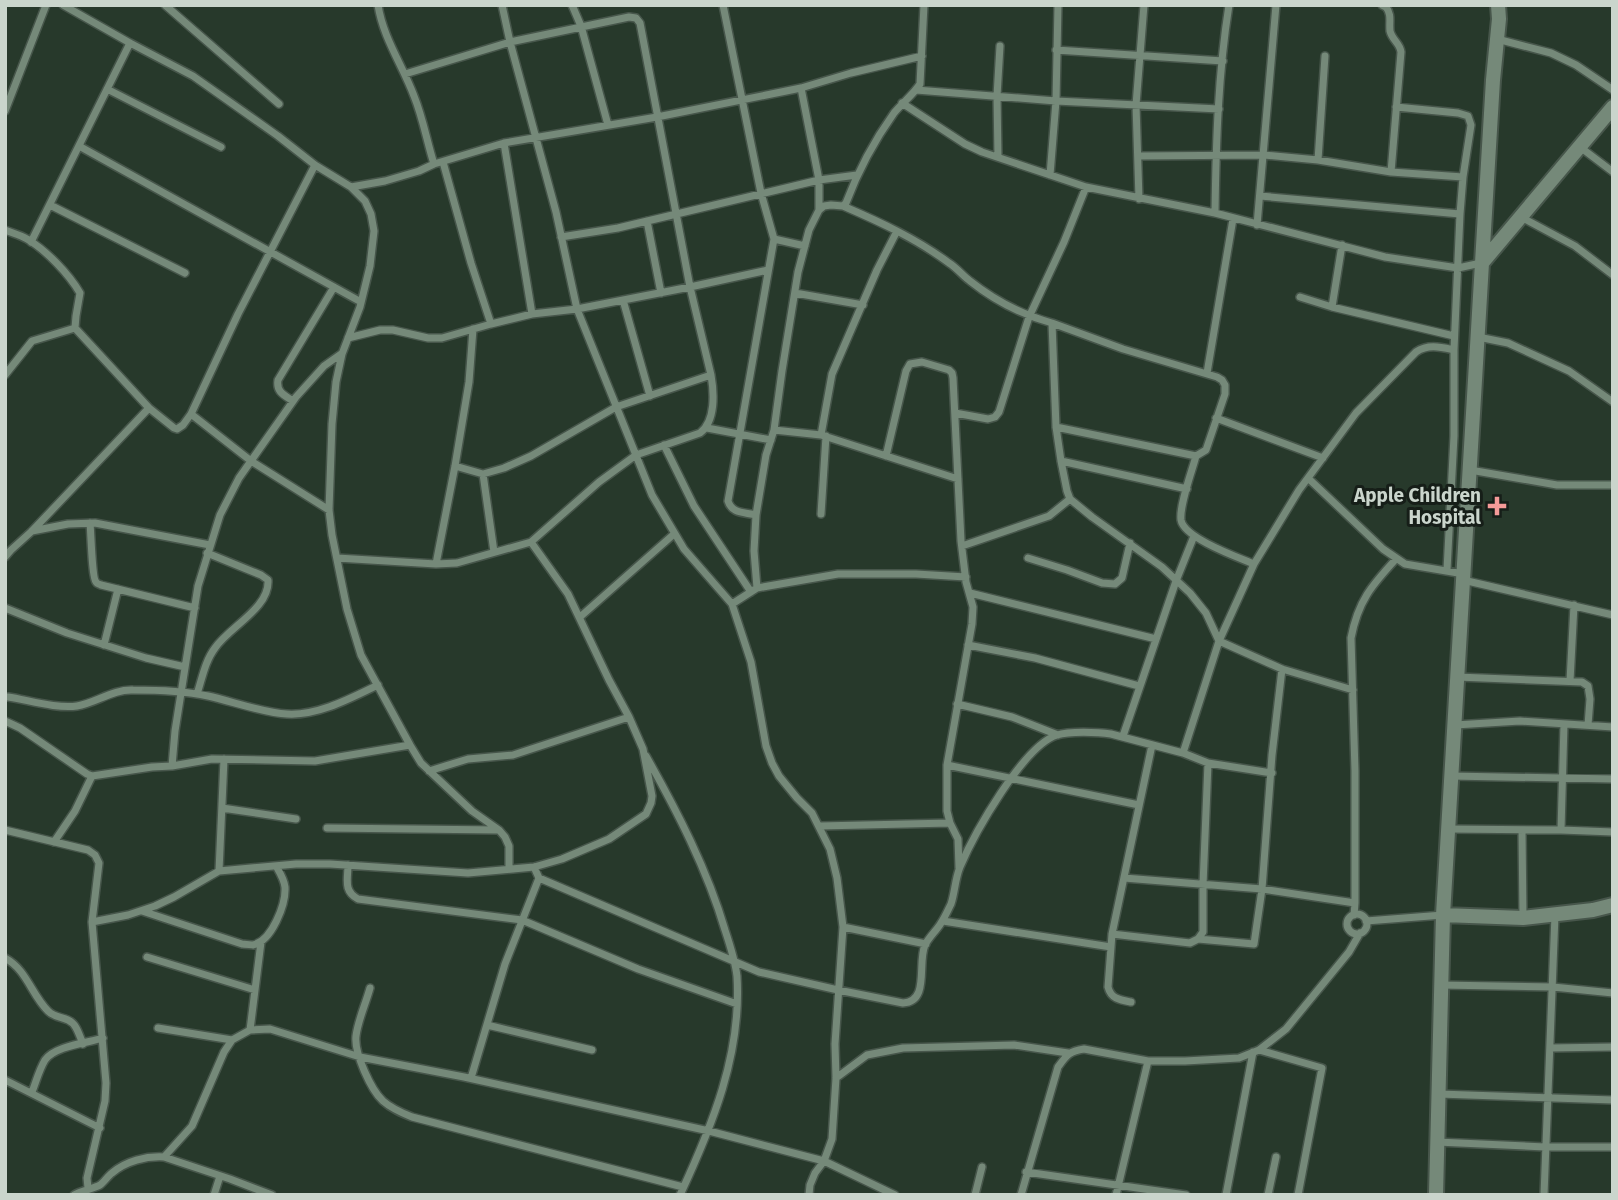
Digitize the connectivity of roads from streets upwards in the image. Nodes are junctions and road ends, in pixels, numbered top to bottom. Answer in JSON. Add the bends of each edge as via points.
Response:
{"nodes":[{"id":1,"x":46,"y":5,"type":"edge"},
{"id":2,"x":63,"y":5,"type":"edge"},
{"id":3,"x":165,"y":5,"type":"edge"},
{"id":4,"x":377,"y":5,"type":"edge"},
{"id":5,"x":502,"y":5,"type":"edge"},
{"id":6,"x":572,"y":5,"type":"edge"},
{"id":7,"x":723,"y":5,"type":"edge"},
{"id":8,"x":924,"y":5,"type":"edge"},
{"id":9,"x":1059,"y":5,"type":"edge"},
{"id":10,"x":1144,"y":5,"type":"edge"},
{"id":11,"x":1229,"y":5,"type":"edge"},
{"id":12,"x":1276,"y":5,"type":"edge"},
{"id":13,"x":1381,"y":5,"type":"edge"},
{"id":14,"x":1498,"y":5,"type":"edge"},
{"id":15,"x":581,"y":26,"type":"junction"},
{"id":16,"x":1497,"y":39,"type":"junction"},
{"id":17,"x":510,"y":42,"type":"junction"},
{"id":18,"x":130,"y":43,"type":"junction"},
{"id":19,"x":1000,"y":46,"type":"dead end"},
{"id":20,"x":1056,"y":50,"type":"junction"},
{"id":21,"x":922,"y":55,"type":"junction"},
{"id":22,"x":1140,"y":55,"type":"junction"},
{"id":23,"x":1325,"y":56,"type":"dead end"},
{"id":24,"x":1223,"y":61,"type":"junction"},
{"id":25,"x":405,"y":74,"type":"junction"},
{"id":26,"x":802,"y":88,"type":"junction"},
{"id":27,"x":107,"y":89,"type":"junction"},
{"id":28,"x":916,"y":90,"type":"junction"},
{"id":29,"x":1613,"y":90,"type":"edge"},
{"id":30,"x":997,"y":96,"type":"junction"},
{"id":31,"x":742,"y":100,"type":"junction"},
{"id":32,"x":1056,"y":100,"type":"junction"},
{"id":33,"x":902,"y":103,"type":"junction"},
{"id":34,"x":279,"y":104,"type":"dead end"},
{"id":35,"x":1136,"y":105,"type":"junction"},
{"id":36,"x":1396,"y":107,"type":"junction"},
{"id":37,"x":1613,"y":107,"type":"edge"},
{"id":38,"x":1219,"y":109,"type":"junction"},
{"id":39,"x":5,"y":111,"type":"edge"},
{"id":40,"x":657,"y":117,"type":"junction"},
{"id":41,"x":608,"y":125,"type":"junction"},
{"id":42,"x":536,"y":137,"type":"junction"},
{"id":43,"x":504,"y":144,"type":"junction"},
{"id":44,"x":79,"y":146,"type":"junction"},
{"id":45,"x":1580,"y":146,"type":"junction"},
{"id":46,"x":221,"y":147,"type":"dead end"},
{"id":47,"x":1216,"y":155,"type":"junction"},
{"id":48,"x":1264,"y":155,"type":"junction"},
{"id":49,"x":1138,"y":156,"type":"junction"},
{"id":50,"x":999,"y":157,"type":"junction"},
{"id":51,"x":1318,"y":160,"type":"junction"},
{"id":52,"x":443,"y":162,"type":"junction"},
{"id":53,"x":434,"y":164,"type":"junction"},
{"id":54,"x":315,"y":165,"type":"junction"},
{"id":55,"x":1391,"y":172,"type":"junction"},
{"id":56,"x":1613,"y":172,"type":"edge"},
{"id":57,"x":857,"y":175,"type":"junction"},
{"id":58,"x":1050,"y":175,"type":"junction"},
{"id":59,"x":1463,"y":177,"type":"junction"},
{"id":60,"x":819,"y":180,"type":"junction"},
{"id":61,"x":351,"y":187,"type":"junction"},
{"id":62,"x":1086,"y":187,"type":"junction"},
{"id":63,"x":761,"y":193,"type":"junction"},
{"id":64,"x":1260,"y":196,"type":"junction"},
{"id":65,"x":1139,"y":199,"type":"junction"},
{"id":66,"x":50,"y":205,"type":"junction"},
{"id":67,"x":843,"y":206,"type":"junction"},
{"id":68,"x":818,"y":210,"type":"junction"},
{"id":69,"x":1215,"y":213,"type":"junction"},
{"id":70,"x":1461,"y":214,"type":"junction"},
{"id":71,"x":676,"y":215,"type":"junction"},
{"id":72,"x":1520,"y":216,"type":"junction"},
{"id":73,"x":1233,"y":219,"type":"junction"},
{"id":74,"x":648,"y":221,"type":"junction"},
{"id":75,"x":1257,"y":225,"type":"junction"},
{"id":76,"x":5,"y":230,"type":"edge"},
{"id":77,"x":897,"y":231,"type":"junction"},
{"id":78,"x":561,"y":237,"type":"junction"},
{"id":79,"x":774,"y":239,"type":"junction"},
{"id":80,"x":31,"y":242,"type":"junction"},
{"id":81,"x":1342,"y":245,"type":"junction"},
{"id":82,"x":805,"y":246,"type":"junction"},
{"id":83,"x":271,"y":251,"type":"junction"},
{"id":84,"x":1482,"y":263,"type":"junction"},
{"id":85,"x":1458,"y":268,"type":"junction"},
{"id":86,"x":768,"y":270,"type":"junction"},
{"id":87,"x":185,"y":274,"type":"dead end"},
{"id":88,"x":1613,"y":275,"type":"edge"},
{"id":89,"x":334,"y":287,"type":"junction"},
{"id":90,"x":690,"y":287,"type":"junction"},
{"id":91,"x":660,"y":293,"type":"junction"},
{"id":92,"x":795,"y":293,"type":"junction"},
{"id":93,"x":1300,"y":298,"type":"dead end"},
{"id":94,"x":623,"y":300,"type":"junction"},
{"id":95,"x":361,"y":302,"type":"junction"},
{"id":96,"x":863,"y":305,"type":"junction"},
{"id":97,"x":1332,"y":307,"type":"junction"},
{"id":98,"x":577,"y":309,"type":"junction"},
{"id":99,"x":532,"y":314,"type":"junction"},
{"id":100,"x":1029,"y":317,"type":"junction"},
{"id":101,"x":1052,"y":323,"type":"junction"},
{"id":102,"x":491,"y":324,"type":"junction"},
{"id":103,"x":75,"y":328,"type":"junction"},
{"id":104,"x":473,"y":329,"type":"junction"},
{"id":105,"x":1454,"y":336,"type":"junction"},
{"id":106,"x":1478,"y":337,"type":"junction"},
{"id":107,"x":348,"y":338,"type":"junction"},
{"id":108,"x":1454,"y":350,"type":"junction"},
{"id":109,"x":342,"y":354,"type":"junction"},
{"id":110,"x":1207,"y":373,"type":"junction"},
{"id":111,"x":5,"y":375,"type":"edge"},
{"id":112,"x":711,"y":375,"type":"junction"},
{"id":113,"x":650,"y":396,"type":"junction"},
{"id":114,"x":293,"y":401,"type":"junction"},
{"id":115,"x":1613,"y":402,"type":"edge"},
{"id":116,"x":616,"y":407,"type":"junction"},
{"id":117,"x":149,"y":408,"type":"junction"},
{"id":118,"x":955,"y":413,"type":"junction"},
{"id":119,"x":191,"y":414,"type":"junction"},
{"id":120,"x":1216,"y":418,"type":"junction"},
{"id":121,"x":1056,"y":427,"type":"junction"},
{"id":122,"x":707,"y":428,"type":"junction"},
{"id":123,"x":774,"y":430,"type":"junction"},
{"id":124,"x":740,"y":435,"type":"junction"},
{"id":125,"x":823,"y":435,"type":"junction"},
{"id":126,"x":771,"y":440,"type":"junction"},
{"id":127,"x":664,"y":445,"type":"junction"},
{"id":128,"x":636,"y":455,"type":"junction"},
{"id":129,"x":886,"y":456,"type":"junction"},
{"id":130,"x":1196,"y":456,"type":"junction"},
{"id":131,"x":1323,"y":458,"type":"junction"},
{"id":132,"x":251,"y":461,"type":"junction"},
{"id":133,"x":1060,"y":461,"type":"junction"},
{"id":134,"x":455,"y":466,"type":"junction"},
{"id":135,"x":1470,"y":470,"type":"junction"},
{"id":136,"x":483,"y":474,"type":"junction"},
{"id":137,"x":958,"y":479,"type":"junction"},
{"id":138,"x":1309,"y":479,"type":"junction"},
{"id":139,"x":1613,"y":485,"type":"edge"},
{"id":140,"x":1187,"y":489,"type":"junction"},
{"id":141,"x":1070,"y":499,"type":"junction"},
{"id":142,"x":329,"y":510,"type":"junction"},
{"id":143,"x":756,"y":514,"type":"junction"},
{"id":144,"x":821,"y":514,"type":"dead end"},
{"id":145,"x":90,"y":523,"type":"junction"},
{"id":146,"x":32,"y":531,"type":"junction"},
{"id":147,"x":674,"y":534,"type":"junction"},
{"id":148,"x":1194,"y":536,"type":"junction"},
{"id":149,"x":531,"y":542,"type":"junction"},
{"id":150,"x":1130,"y":543,"type":"junction"},
{"id":151,"x":962,"y":546,"type":"junction"},
{"id":152,"x":209,"y":549,"type":"junction"},
{"id":153,"x":495,"y":552,"type":"junction"},
{"id":154,"x":5,"y":557,"type":"edge"},
{"id":155,"x":337,"y":558,"type":"junction"},
{"id":156,"x":1028,"y":558,"type":"dead end"},
{"id":157,"x":1396,"y":559,"type":"junction"},
{"id":158,"x":436,"y":564,"type":"junction"},
{"id":159,"x":1254,"y":564,"type":"junction"},
{"id":160,"x":1447,"y":570,"type":"junction"},
{"id":161,"x":966,"y":577,"type":"junction"},
{"id":162,"x":1463,"y":577,"type":"junction"},
{"id":163,"x":1176,"y":581,"type":"junction"},
{"id":164,"x":118,"y":589,"type":"junction"},
{"id":165,"x":754,"y":590,"type":"junction"},
{"id":166,"x":970,"y":593,"type":"junction"},
{"id":167,"x":732,"y":604,"type":"junction"},
{"id":168,"x":1574,"y":605,"type":"junction"},
{"id":169,"x":5,"y":608,"type":"edge"},
{"id":170,"x":195,"y":608,"type":"junction"},
{"id":171,"x":1613,"y":615,"type":"edge"},
{"id":172,"x":580,"y":617,"type":"junction"},
{"id":173,"x":1156,"y":639,"type":"junction"},
{"id":174,"x":1219,"y":641,"type":"junction"},
{"id":175,"x":104,"y":645,"type":"junction"},
{"id":176,"x":968,"y":645,"type":"junction"},
{"id":177,"x":185,"y":667,"type":"junction"},
{"id":178,"x":1282,"y":669,"type":"junction"},
{"id":179,"x":1457,"y":677,"type":"junction"},
{"id":180,"x":1570,"y":681,"type":"junction"},
{"id":181,"x":378,"y":685,"type":"junction"},
{"id":182,"x":1139,"y":686,"type":"junction"},
{"id":183,"x":1353,"y":690,"type":"junction"},
{"id":184,"x":181,"y":692,"type":"junction"},
{"id":185,"x":197,"y":694,"type":"junction"},
{"id":186,"x":8,"y":697,"type":"dead end"},
{"id":187,"x":957,"y":704,"type":"junction"},
{"id":188,"x":629,"y":716,"type":"junction"},
{"id":189,"x":5,"y":721,"type":"edge"},
{"id":190,"x":1564,"y":724,"type":"junction"},
{"id":191,"x":1454,"y":725,"type":"junction"},
{"id":192,"x":1588,"y":725,"type":"junction"},
{"id":193,"x":1613,"y":727,"type":"edge"},
{"id":194,"x":1058,"y":735,"type":"junction"},
{"id":195,"x":1123,"y":736,"type":"junction"},
{"id":196,"x":1152,"y":744,"type":"junction"},
{"id":197,"x":410,"y":745,"type":"junction"},
{"id":198,"x":643,"y":749,"type":"junction"},
{"id":199,"x":1183,"y":753,"type":"junction"},
{"id":200,"x":224,"y":759,"type":"junction"},
{"id":201,"x":1209,"y":763,"type":"junction"},
{"id":202,"x":947,"y":765,"type":"junction"},
{"id":203,"x":172,"y":766,"type":"junction"},
{"id":204,"x":429,"y":771,"type":"junction"},
{"id":205,"x":1272,"y":773,"type":"junction"},
{"id":206,"x":92,"y":776,"type":"junction"},
{"id":207,"x":1451,"y":776,"type":"junction"},
{"id":208,"x":1561,"y":778,"type":"junction"},
{"id":209,"x":1011,"y":779,"type":"junction"},
{"id":210,"x":1613,"y":779,"type":"edge"},
{"id":211,"x":1139,"y":805,"type":"junction"},
{"id":212,"x":222,"y":808,"type":"junction"},
{"id":213,"x":296,"y":819,"type":"dead end"},
{"id":214,"x":950,"y":823,"type":"junction"},
{"id":215,"x":820,"y":826,"type":"junction"},
{"id":216,"x":327,"y":828,"type":"dead end"},
{"id":217,"x":1448,"y":828,"type":"junction"},
{"id":218,"x":5,"y":830,"type":"edge"},
{"id":219,"x":499,"y":830,"type":"junction"},
{"id":220,"x":1522,"y":830,"type":"junction"},
{"id":221,"x":1561,"y":830,"type":"junction"},
{"id":222,"x":1613,"y":832,"type":"edge"},
{"id":223,"x":54,"y":842,"type":"junction"},
{"id":224,"x":348,"y":865,"type":"junction"},
{"id":225,"x":276,"y":866,"type":"junction"},
{"id":226,"x":534,"y":867,"type":"junction"},
{"id":227,"x":509,"y":868,"type":"junction"},
{"id":228,"x":959,"y":869,"type":"junction"},
{"id":229,"x":219,"y":872,"type":"junction"},
{"id":230,"x":538,"y":878,"type":"junction"},
{"id":231,"x":1124,"y":878,"type":"junction"},
{"id":232,"x":1203,"y":885,"type":"junction"},
{"id":233,"x":1262,"y":889,"type":"junction"},
{"id":234,"x":1355,"y":903,"type":"junction"},
{"id":235,"x":1613,"y":905,"type":"edge"},
{"id":236,"x":141,"y":910,"type":"junction"},
{"id":237,"x":1555,"y":914,"type":"junction"},
{"id":238,"x":1354,"y":915,"type":"junction"},
{"id":239,"x":1443,"y":915,"type":"junction"},
{"id":240,"x":1522,"y":918,"type":"junction"},
{"id":241,"x":523,"y":920,"type":"junction"},
{"id":242,"x":1366,"y":920,"type":"junction"},
{"id":243,"x":943,"y":921,"type":"junction"},
{"id":244,"x":93,"y":922,"type":"junction"},
{"id":245,"x":843,"y":927,"type":"junction"},
{"id":246,"x":1360,"y":933,"type":"junction"},
{"id":247,"x":1112,"y":934,"type":"junction"},
{"id":248,"x":1198,"y":939,"type":"junction"},
{"id":249,"x":261,"y":942,"type":"junction"},
{"id":250,"x":926,"y":944,"type":"junction"},
{"id":251,"x":1111,"y":947,"type":"junction"},
{"id":252,"x":147,"y":957,"type":"dead end"},
{"id":253,"x":5,"y":958,"type":"edge"},
{"id":254,"x":735,"y":962,"type":"junction"},
{"id":255,"x":1441,"y":985,"type":"junction"},
{"id":256,"x":1553,"y":987,"type":"junction"},
{"id":257,"x":370,"y":988,"type":"dead end"},
{"id":258,"x":255,"y":990,"type":"junction"},
{"id":259,"x":838,"y":990,"type":"junction"},
{"id":260,"x":1613,"y":993,"type":"edge"},
{"id":261,"x":1131,"y":1002,"type":"dead end"},
{"id":262,"x":737,"y":1004,"type":"junction"},
{"id":263,"x":487,"y":1025,"type":"junction"},
{"id":264,"x":158,"y":1028,"type":"dead end"},
{"id":265,"x":250,"y":1031,"type":"junction"},
{"id":266,"x":103,"y":1038,"type":"junction"},
{"id":267,"x":232,"y":1040,"type":"junction"},
{"id":268,"x":83,"y":1044,"type":"junction"},
{"id":269,"x":1613,"y":1047,"type":"edge"},
{"id":270,"x":1550,"y":1048,"type":"junction"},
{"id":271,"x":592,"y":1050,"type":"dead end"},
{"id":272,"x":1256,"y":1051,"type":"junction"},
{"id":273,"x":1068,"y":1053,"type":"junction"},
{"id":274,"x":360,"y":1057,"type":"junction"},
{"id":275,"x":1148,"y":1061,"type":"junction"},
{"id":276,"x":471,"y":1078,"type":"junction"},
{"id":277,"x":836,"y":1079,"type":"junction"},
{"id":278,"x":5,"y":1080,"type":"edge"},
{"id":279,"x":32,"y":1092,"type":"junction"},
{"id":280,"x":1438,"y":1094,"type":"junction"},
{"id":281,"x":1548,"y":1097,"type":"junction"},
{"id":282,"x":1613,"y":1100,"type":"edge"},
{"id":283,"x":100,"y":1128,"type":"junction"},
{"id":284,"x":709,"y":1131,"type":"junction"},
{"id":285,"x":1437,"y":1142,"type":"junction"},
{"id":286,"x":1545,"y":1147,"type":"junction"},
{"id":287,"x":1613,"y":1147,"type":"edge"},
{"id":288,"x":164,"y":1157,"type":"junction"},
{"id":289,"x":1276,"y":1157,"type":"dead end"},
{"id":290,"x":824,"y":1161,"type":"junction"},
{"id":291,"x":982,"y":1167,"type":"dead end"},
{"id":292,"x":1026,"y":1172,"type":"junction"},
{"id":293,"x":220,"y":1176,"type":"junction"},
{"id":294,"x":1119,"y":1185,"type":"junction"},
{"id":295,"x":88,"y":1188,"type":"junction"},
{"id":296,"x":98,"y":1190,"type":"edge"},
{"id":297,"x":681,"y":1191,"type":"edge"},
{"id":298,"x":74,"y":1195,"type":"edge"},
{"id":299,"x":214,"y":1195,"type":"edge"},
{"id":300,"x":272,"y":1195,"type":"edge"},
{"id":301,"x":808,"y":1195,"type":"edge"},
{"id":302,"x":895,"y":1195,"type":"edge"},
{"id":303,"x":975,"y":1195,"type":"edge"},
{"id":304,"x":1021,"y":1195,"type":"edge"},
{"id":305,"x":1116,"y":1195,"type":"edge"},
{"id":306,"x":1186,"y":1195,"type":"edge"},
{"id":307,"x":1226,"y":1195,"type":"edge"},
{"id":308,"x":1268,"y":1195,"type":"edge"},
{"id":309,"x":1298,"y":1195,"type":"edge"},
{"id":310,"x":1436,"y":1195,"type":"edge"},
{"id":311,"x":1544,"y":1195,"type":"edge"}],
"edges":[{"from":1,"to":39,"type":"street"},
{"from":2,"to":18,"type":"street"},
{"from":3,"to":34,"type":"street"},
{"from":4,"to":25,"type":"street"},
{"from":5,"to":17,"type":"street"},
{"from":6,"to":15,"type":"street"},
{"from":7,"to":31,"type":"street"},
{"from":8,"to":21,"type":"street"},
{"from":9,"to":20,"type":"street"},
{"from":10,"to":22,"type":"street"},
{"from":11,"to":24,"type":"street"},
{"from":12,"to":48,"type":"street"},
{"from":13,"to":36,"type":"street","via":[[1390,12],[1391,32],[1400,44]]},
{"from":14,"to":16,"type":"street"},
{"from":15,"to":17,"type":"street"},
{"from":15,"to":40,"type":"street","via":[[636,18]]},
{"from":15,"to":41,"type":"street"},
{"from":16,"to":29,"type":"street","via":[[1551,53]]},
{"from":16,"to":84,"type":"street"},
{"from":17,"to":25,"type":"street"},
{"from":17,"to":42,"type":"street"},
{"from":18,"to":27,"type":"street"},
{"from":18,"to":54,"type":"street","via":[[193,76]]},
{"from":19,"to":30,"type":"street"},
{"from":20,"to":22,"type":"street"},
{"from":20,"to":32,"type":"street"},
{"from":21,"to":26,"type":"street"},
{"from":21,"to":28,"type":"street"},
{"from":22,"to":24,"type":"street"},
{"from":22,"to":35,"type":"street"},
{"from":23,"to":51,"type":"street"},
{"from":24,"to":38,"type":"street"},
{"from":25,"to":53,"type":"street"},
{"from":26,"to":31,"type":"street"},
{"from":26,"to":60,"type":"street"},
{"from":27,"to":44,"type":"street"},
{"from":27,"to":46,"type":"street"},
{"from":28,"to":30,"type":"street"},
{"from":28,"to":33,"type":"street"},
{"from":30,"to":32,"type":"street"},
{"from":30,"to":50,"type":"street"},
{"from":31,"to":40,"type":"street"},
{"from":31,"to":63,"type":"street"},
{"from":32,"to":35,"type":"street"},
{"from":32,"to":58,"type":"street"},
{"from":33,"to":50,"type":"street","via":[[965,144]]},
{"from":33,"to":57,"type":"street"},
{"from":35,"to":38,"type":"street"},
{"from":35,"to":49,"type":"street"},
{"from":36,"to":55,"type":"street"},
{"from":36,"to":59,"type":"street","via":[[1468,117],[1471,125]]},
{"from":37,"to":45,"type":"street"},
{"from":38,"to":47,"type":"street"},
{"from":40,"to":41,"type":"street"},
{"from":40,"to":71,"type":"street"},
{"from":41,"to":42,"type":"street"},
{"from":42,"to":43,"type":"street"},
{"from":42,"to":78,"type":"street"},
{"from":43,"to":52,"type":"street"},
{"from":43,"to":99,"type":"street"},
{"from":44,"to":66,"type":"street"},
{"from":44,"to":83,"type":"street"},
{"from":45,"to":56,"type":"street"},
{"from":45,"to":72,"type":"street"},
{"from":47,"to":48,"type":"street"},
{"from":47,"to":49,"type":"street"},
{"from":47,"to":69,"type":"street"},
{"from":48,"to":51,"type":"street"},
{"from":48,"to":64,"type":"street"},
{"from":49,"to":65,"type":"street"},
{"from":50,"to":58,"type":"street"},
{"from":51,"to":55,"type":"street"},
{"from":52,"to":53,"type":"street"},
{"from":52,"to":102,"type":"street"},
{"from":53,"to":61,"type":"street"},
{"from":54,"to":61,"type":"street"},
{"from":54,"to":83,"type":"street"},
{"from":55,"to":59,"type":"street"},
{"from":57,"to":60,"type":"street"},
{"from":57,"to":67,"type":"street"},
{"from":58,"to":62,"type":"street"},
{"from":59,"to":70,"type":"street"},
{"from":60,"to":63,"type":"street"},
{"from":60,"to":68,"type":"street"},
{"from":61,"to":95,"type":"street","via":[[365,201],[374,231]]},
{"from":62,"to":65,"type":"street"},
{"from":62,"to":100,"type":"street"},
{"from":63,"to":71,"type":"street"},
{"from":63,"to":79,"type":"street"},
{"from":64,"to":70,"type":"street"},
{"from":64,"to":75,"type":"street"},
{"from":65,"to":69,"type":"street"},
{"from":66,"to":80,"type":"street"},
{"from":66,"to":87,"type":"street"},
{"from":67,"to":68,"type":"street"},
{"from":67,"to":77,"type":"street"},
{"from":68,"to":82,"type":"street"},
{"from":69,"to":73,"type":"street"},
{"from":70,"to":85,"type":"street"},
{"from":71,"to":74,"type":"street"},
{"from":71,"to":90,"type":"street"},
{"from":72,"to":84,"type":"street"},
{"from":72,"to":88,"type":"street","via":[[1575,246]]},
{"from":73,"to":75,"type":"street"},
{"from":73,"to":110,"type":"street"},
{"from":74,"to":78,"type":"street"},
{"from":74,"to":91,"type":"street"},
{"from":75,"to":81,"type":"street"},
{"from":76,"to":80,"type":"street"},
{"from":77,"to":96,"type":"street"},
{"from":77,"to":100,"type":"street"},
{"from":78,"to":98,"type":"street"},
{"from":79,"to":82,"type":"street"},
{"from":79,"to":86,"type":"street"},
{"from":80,"to":103,"type":"street","via":[[80,293]]},
{"from":81,"to":85,"type":"street"},
{"from":81,"to":97,"type":"street"},
{"from":82,"to":92,"type":"street"},
{"from":83,"to":89,"type":"street"},
{"from":83,"to":119,"type":"street"},
{"from":84,"to":85,"type":"street"},
{"from":84,"to":106,"type":"street"},
{"from":85,"to":105,"type":"street"},
{"from":86,"to":90,"type":"street"},
{"from":86,"to":124,"type":"street"},
{"from":89,"to":95,"type":"street"},
{"from":89,"to":114,"type":"street","via":[[278,380],[280,393]]},
{"from":90,"to":91,"type":"street"},
{"from":90,"to":112,"type":"street"},
{"from":91,"to":94,"type":"street"},
{"from":92,"to":96,"type":"street"},
{"from":92,"to":123,"type":"street"},
{"from":93,"to":97,"type":"street"},
{"from":94,"to":98,"type":"street"},
{"from":94,"to":113,"type":"street"},
{"from":95,"to":107,"type":"street"},
{"from":96,"to":125,"type":"street","via":[[832,374]]},
{"from":97,"to":105,"type":"street"},
{"from":98,"to":99,"type":"street"},
{"from":98,"to":116,"type":"street"},
{"from":99,"to":102,"type":"street"},
{"from":100,"to":101,"type":"street"},
{"from":100,"to":118,"type":"street","via":[[999,412],[988,419]]},
{"from":101,"to":110,"type":"street"},
{"from":101,"to":121,"type":"street"},
{"from":102,"to":104,"type":"street"},
{"from":103,"to":111,"type":"street","via":[[32,341]]},
{"from":103,"to":117,"type":"street"},
{"from":104,"to":107,"type":"street","via":[[442,338],[393,330]]},
{"from":104,"to":134,"type":"street"},
{"from":105,"to":108,"type":"street"},
{"from":106,"to":115,"type":"street","via":[[1508,344],[1569,371]]},
{"from":106,"to":135,"type":"street"},
{"from":107,"to":109,"type":"street"},
{"from":108,"to":131,"type":"street","via":[[1436,346],[1416,352],[1356,414]]},
{"from":108,"to":160,"type":"street"},
{"from":109,"to":114,"type":"street","via":[[324,366]]},
{"from":109,"to":142,"type":"street","via":[[332,424]]},
{"from":110,"to":120,"type":"street","via":[[1225,385]]},
{"from":112,"to":113,"type":"street"},
{"from":112,"to":122,"type":"street"},
{"from":113,"to":116,"type":"street"},
{"from":114,"to":132,"type":"street"},
{"from":116,"to":128,"type":"street"},
{"from":116,"to":136,"type":"street","via":[[531,456]]},
{"from":117,"to":119,"type":"street","via":[[177,429]]},
{"from":117,"to":146,"type":"street"},
{"from":118,"to":129,"type":"street","via":[[952,373],[922,362],[910,364]]},
{"from":118,"to":137,"type":"street"},
{"from":119,"to":132,"type":"street"},
{"from":120,"to":130,"type":"street","via":[[1206,450]]},
{"from":120,"to":131,"type":"street"},
{"from":121,"to":130,"type":"street"},
{"from":121,"to":133,"type":"street"},
{"from":122,"to":124,"type":"street"},
{"from":122,"to":127,"type":"street"},
{"from":123,"to":125,"type":"street"},
{"from":123,"to":126,"type":"street"},
{"from":124,"to":126,"type":"street"},
{"from":124,"to":143,"type":"street","via":[[728,501],[733,510]]},
{"from":125,"to":129,"type":"street"},
{"from":125,"to":144,"type":"street"},
{"from":126,"to":143,"type":"street"},
{"from":127,"to":128,"type":"street"},
{"from":127,"to":165,"type":"street","via":[[694,506]]},
{"from":128,"to":147,"type":"street"},
{"from":128,"to":149,"type":"street"},
{"from":129,"to":137,"type":"street"},
{"from":130,"to":140,"type":"street"},
{"from":131,"to":138,"type":"street"},
{"from":132,"to":142,"type":"street"},
{"from":132,"to":152,"type":"street","via":[[220,515]]},
{"from":133,"to":140,"type":"street"},
{"from":133,"to":141,"type":"street"},
{"from":134,"to":136,"type":"street"},
{"from":134,"to":158,"type":"street"},
{"from":135,"to":139,"type":"street","via":[[1557,485]]},
{"from":135,"to":162,"type":"street"},
{"from":136,"to":153,"type":"street"},
{"from":137,"to":151,"type":"street"},
{"from":138,"to":157,"type":"street"},
{"from":138,"to":159,"type":"street"},
{"from":140,"to":148,"type":"street","via":[[1181,521]]},
{"from":141,"to":150,"type":"street"},
{"from":141,"to":151,"type":"street","via":[[1049,516]]},
{"from":142,"to":155,"type":"street"},
{"from":143,"to":165,"type":"street"},
{"from":145,"to":146,"type":"street"},
{"from":145,"to":152,"type":"street"},
{"from":145,"to":164,"type":"street","via":[[93,576],[101,585]]},
{"from":146,"to":154,"type":"street"},
{"from":147,"to":167,"type":"street"},
{"from":147,"to":172,"type":"street"},
{"from":148,"to":159,"type":"street"},
{"from":148,"to":163,"type":"street"},
{"from":149,"to":153,"type":"street"},
{"from":149,"to":172,"type":"street"},
{"from":150,"to":156,"type":"street","via":[[1122,578],[1115,584]]},
{"from":150,"to":163,"type":"street"},
{"from":151,"to":161,"type":"street"},
{"from":152,"to":170,"type":"street"},
{"from":152,"to":185,"type":"street","via":[[261,575],[269,588],[214,649]]},
{"from":153,"to":158,"type":"street"},
{"from":155,"to":158,"type":"street"},
{"from":155,"to":181,"type":"street","via":[[362,655]]},
{"from":157,"to":160,"type":"street"},
{"from":157,"to":183,"type":"street","via":[[1373,584],[1354,622]]},
{"from":159,"to":174,"type":"street"},
{"from":160,"to":162,"type":"street"},
{"from":161,"to":165,"type":"street","via":[[838,574]]},
{"from":161,"to":166,"type":"street"},
{"from":162,"to":168,"type":"street"},
{"from":162,"to":179,"type":"street"},
{"from":163,"to":173,"type":"street"},
{"from":163,"to":174,"type":"street","via":[[1206,613]]},
{"from":164,"to":170,"type":"street"},
{"from":164,"to":175,"type":"street"},
{"from":165,"to":167,"type":"street"},
{"from":166,"to":173,"type":"street"},
{"from":166,"to":176,"type":"street","via":[[973,607]]},
{"from":167,"to":215,"type":"street","via":[[751,662],[772,763]]},
{"from":168,"to":171,"type":"street"},
{"from":168,"to":180,"type":"street"},
{"from":169,"to":175,"type":"street"},
{"from":170,"to":177,"type":"street"},
{"from":172,"to":188,"type":"street"},
{"from":173,"to":182,"type":"street"},
{"from":174,"to":178,"type":"street"},
{"from":174,"to":199,"type":"street"},
{"from":175,"to":177,"type":"street"},
{"from":176,"to":182,"type":"street"},
{"from":176,"to":187,"type":"street"},
{"from":177,"to":184,"type":"street"},
{"from":178,"to":183,"type":"street"},
{"from":178,"to":205,"type":"street"},
{"from":179,"to":180,"type":"street"},
{"from":179,"to":191,"type":"street"},
{"from":180,"to":192,"type":"street","via":[[1588,686]]},
{"from":181,"to":185,"type":"street","via":[[345,702],[287,714]]},
{"from":181,"to":197,"type":"street"},
{"from":182,"to":195,"type":"street"},
{"from":183,"to":234,"type":"street"},
{"from":184,"to":185,"type":"street"},
{"from":184,"to":186,"type":"street","via":[[129,690],[74,707]]},
{"from":184,"to":203,"type":"street"},
{"from":187,"to":194,"type":"street","via":[[1012,717]]},
{"from":187,"to":202,"type":"street"},
{"from":188,"to":198,"type":"street"},
{"from":188,"to":204,"type":"street","via":[[513,755],[468,759]]},
{"from":189,"to":206,"type":"street"},
{"from":190,"to":191,"type":"street"},
{"from":190,"to":192,"type":"street"},
{"from":190,"to":208,"type":"street"},
{"from":191,"to":207,"type":"street"},
{"from":192,"to":193,"type":"street"},
{"from":194,"to":195,"type":"street"},
{"from":194,"to":209,"type":"street","via":[[1042,743]]},
{"from":195,"to":196,"type":"street"},
{"from":196,"to":199,"type":"street"},
{"from":196,"to":211,"type":"street"},
{"from":197,"to":200,"type":"street","via":[[315,761]]},
{"from":197,"to":204,"type":"street"},
{"from":198,"to":226,"type":"street","via":[[652,796],[646,814],[596,846]]},
{"from":198,"to":254,"type":"street","via":[[716,901]]},
{"from":199,"to":201,"type":"street"},
{"from":200,"to":203,"type":"street"},
{"from":200,"to":212,"type":"street"},
{"from":201,"to":205,"type":"street"},
{"from":201,"to":232,"type":"street"},
{"from":202,"to":209,"type":"street"},
{"from":202,"to":214,"type":"street"},
{"from":203,"to":206,"type":"street"},
{"from":204,"to":219,"type":"street"},
{"from":205,"to":233,"type":"street"},
{"from":206,"to":223,"type":"street"},
{"from":207,"to":208,"type":"street"},
{"from":207,"to":217,"type":"street"},
{"from":208,"to":210,"type":"street"},
{"from":208,"to":221,"type":"street"},
{"from":209,"to":211,"type":"street"},
{"from":209,"to":228,"type":"street"},
{"from":211,"to":231,"type":"street"},
{"from":212,"to":213,"type":"street"},
{"from":212,"to":229,"type":"street"},
{"from":214,"to":215,"type":"street"},
{"from":214,"to":228,"type":"street","via":[[958,839]]},
{"from":215,"to":245,"type":"street","via":[[837,878]]},
{"from":216,"to":219,"type":"street"},
{"from":217,"to":220,"type":"street"},
{"from":217,"to":239,"type":"street"},
{"from":218,"to":223,"type":"street"},
{"from":219,"to":227,"type":"street","via":[[509,846]]},
{"from":220,"to":221,"type":"street"},
{"from":220,"to":240,"type":"street"},
{"from":221,"to":222,"type":"street"},
{"from":223,"to":244,"type":"street","via":[[96,855]]},
{"from":224,"to":225,"type":"street"},
{"from":224,"to":227,"type":"street","via":[[468,873]]},
{"from":224,"to":241,"type":"street","via":[[347,889],[358,899]]},
{"from":225,"to":229,"type":"street"},
{"from":225,"to":249,"type":"street","via":[[283,878],[283,904],[272,931]]},
{"from":226,"to":227,"type":"street"},
{"from":226,"to":230,"type":"street"},
{"from":228,"to":243,"type":"street"},
{"from":229,"to":236,"type":"street"},
{"from":230,"to":241,"type":"street"},
{"from":230,"to":254,"type":"street"},
{"from":231,"to":232,"type":"street"},
{"from":231,"to":247,"type":"street"},
{"from":232,"to":233,"type":"street"},
{"from":232,"to":248,"type":"street","via":[[1203,932]]},
{"from":233,"to":234,"type":"street"},
{"from":233,"to":248,"type":"street","via":[[1254,944]]},
{"from":234,"to":238,"type":"street"},
{"from":235,"to":237,"type":"street"},
{"from":236,"to":244,"type":"street"},
{"from":236,"to":249,"type":"street","via":[[242,944]]},
{"from":237,"to":240,"type":"street"},
{"from":237,"to":256,"type":"street"},
{"from":238,"to":242,"type":"street"},
{"from":238,"to":246,"type":"street","via":[[1347,927]]},
{"from":239,"to":240,"type":"street"},
{"from":239,"to":242,"type":"street"},
{"from":239,"to":255,"type":"street"},
{"from":241,"to":262,"type":"street","via":[[638,970]]},
{"from":241,"to":263,"type":"street"},
{"from":242,"to":246,"type":"street"},
{"from":243,"to":250,"type":"street"},
{"from":243,"to":251,"type":"street"},
{"from":244,"to":266,"type":"street"},
{"from":245,"to":250,"type":"street"},
{"from":245,"to":259,"type":"street"},
{"from":246,"to":272,"type":"street","via":[[1286,1029]]},
{"from":247,"to":248,"type":"street","via":[[1190,943]]},
{"from":247,"to":251,"type":"street"},
{"from":249,"to":258,"type":"street"},
{"from":250,"to":259,"type":"street","via":[[920,987],[911,1003]]},
{"from":251,"to":261,"type":"street","via":[[1110,993]]},
{"from":252,"to":258,"type":"street"},
{"from":253,"to":268,"type":"street","via":[[22,972],[47,1010],[75,1026]]},
{"from":254,"to":259,"type":"street"},
{"from":254,"to":262,"type":"street"},
{"from":255,"to":256,"type":"street"},
{"from":255,"to":280,"type":"street"},
{"from":256,"to":260,"type":"street"},
{"from":256,"to":270,"type":"street"},
{"from":257,"to":274,"type":"street","via":[[356,1038]]},
{"from":258,"to":265,"type":"street"},
{"from":259,"to":277,"type":"street"},
{"from":262,"to":284,"type":"street","via":[[732,1059]]},
{"from":263,"to":271,"type":"street"},
{"from":263,"to":276,"type":"street"},
{"from":264,"to":267,"type":"street"},
{"from":265,"to":267,"type":"street"},
{"from":265,"to":274,"type":"street","via":[[270,1029]]},
{"from":266,"to":268,"type":"street"},
{"from":266,"to":283,"type":"street","via":[[106,1083]]},
{"from":267,"to":288,"type":"street","via":[[192,1126]]},
{"from":268,"to":279,"type":"street","via":[[46,1058]]},
{"from":269,"to":270,"type":"street"},
{"from":270,"to":281,"type":"street"},
{"from":272,"to":275,"type":"street","via":[[1239,1058]]},
{"from":272,"to":307,"type":"street"},
{"from":272,"to":309,"type":"street","via":[[1322,1068]]},
{"from":273,"to":275,"type":"street","via":[[1084,1049]]},
{"from":273,"to":277,"type":"street","via":[[1014,1045],[902,1048],[867,1055]]},
{"from":273,"to":292,"type":"street","via":[[1058,1067]]},
{"from":274,"to":276,"type":"street"},
{"from":274,"to":297,"type":"street","via":[[383,1101],[412,1117]]},
{"from":275,"to":294,"type":"street"},
{"from":276,"to":284,"type":"street"},
{"from":277,"to":290,"type":"street","via":[[832,1139]]},
{"from":278,"to":279,"type":"street"},
{"from":279,"to":283,"type":"street"},
{"from":280,"to":281,"type":"street"},
{"from":280,"to":285,"type":"street"},
{"from":281,"to":282,"type":"street"},
{"from":281,"to":286,"type":"street"},
{"from":283,"to":295,"type":"street"},
{"from":284,"to":290,"type":"street"},
{"from":284,"to":297,"type":"street"},
{"from":285,"to":286,"type":"street"},
{"from":285,"to":310,"type":"street"},
{"from":286,"to":287,"type":"street"},
{"from":286,"to":311,"type":"street"},
{"from":288,"to":293,"type":"street"},
{"from":288,"to":296,"type":"street","via":[[136,1160],[115,1170]]},
{"from":289,"to":308,"type":"street"},
{"from":290,"to":301,"type":"street"},
{"from":290,"to":302,"type":"street"},
{"from":291,"to":303,"type":"street"},
{"from":292,"to":294,"type":"street"},
{"from":292,"to":304,"type":"street"},
{"from":293,"to":299,"type":"street"},
{"from":293,"to":300,"type":"street"},
{"from":294,"to":305,"type":"street"},
{"from":294,"to":306,"type":"street"},
{"from":295,"to":296,"type":"street"},
{"from":295,"to":298,"type":"street"}]}
